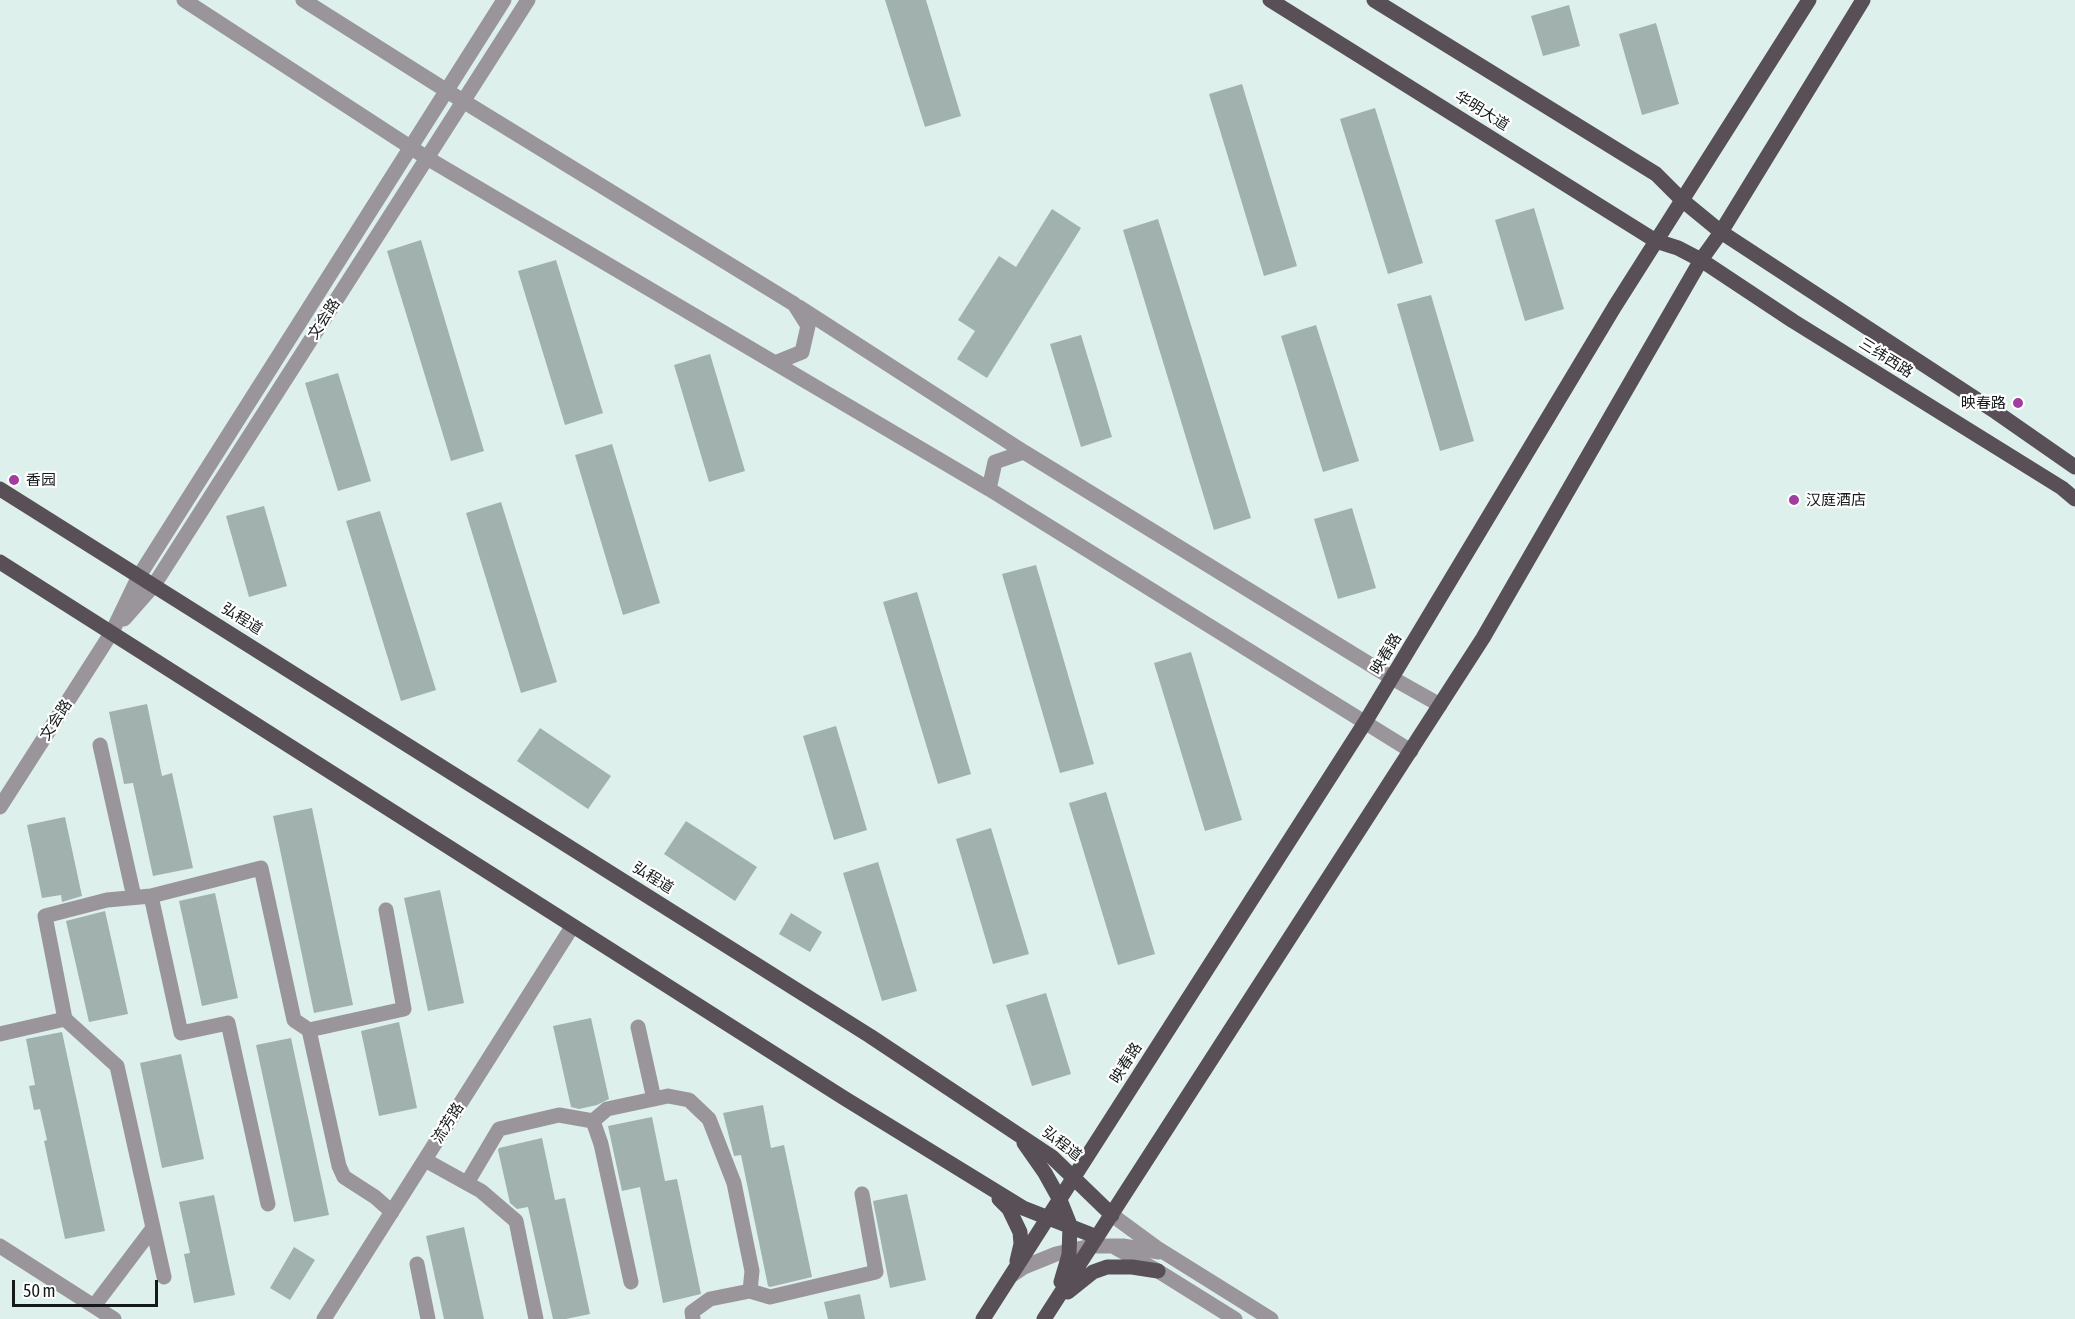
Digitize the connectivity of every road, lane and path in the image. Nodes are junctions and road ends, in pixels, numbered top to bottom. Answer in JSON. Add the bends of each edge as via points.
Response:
{"nodes":[{"id":1,"x":184,"y":0,"type":"edge"},
{"id":2,"x":303,"y":0,"type":"edge"},
{"id":3,"x":504,"y":0,"type":"edge"},
{"id":4,"x":528,"y":0,"type":"edge"},
{"id":5,"x":1270,"y":0,"type":"edge"},
{"id":6,"x":1374,"y":0,"type":"edge"},
{"id":7,"x":1809,"y":0,"type":"edge"},
{"id":8,"x":1863,"y":0,"type":"edge"},
{"id":9,"x":447,"y":90,"type":"junction"},
{"id":10,"x":463,"y":101,"type":"junction"},
{"id":11,"x":412,"y":146,"type":"junction"},
{"id":12,"x":427,"y":158,"type":"junction"},
{"id":13,"x":1682,"y":200,"type":"junction"},
{"id":14,"x":1721,"y":232,"type":"junction"},
{"id":15,"x":1656,"y":241,"type":"junction"},
{"id":16,"x":1678,"y":248,"type":"joint"},
{"id":17,"x":1701,"y":260,"type":"junction"},
{"id":18,"x":794,"y":304,"type":"junction"},
{"id":19,"x":776,"y":363,"type":"junction"},
{"id":20,"x":1024,"y":452,"type":"junction"},
{"id":21,"x":2075,"y":467,"type":"edge"},
{"id":22,"x":0,"y":489,"type":"edge"},
{"id":23,"x":989,"y":489,"type":"junction"},
{"id":24,"x":2075,"y":499,"type":"edge"},
{"id":25,"x":0,"y":562,"type":"edge"},
{"id":26,"x":139,"y":576,"type":"junction"},
{"id":27,"x":154,"y":585,"type":"junction"},
{"id":28,"x":112,"y":633,"type":"junction"},
{"id":29,"x":1392,"y":678,"type":"junction"},
{"id":30,"x":1440,"y":705,"type":"junction"},
{"id":31,"x":1364,"y":724,"type":"junction"},
{"id":32,"x":100,"y":745,"type":"dead end"},
{"id":33,"x":1411,"y":751,"type":"junction"},
{"id":34,"x":0,"y":807,"type":"edge"},
{"id":35,"x":151,"y":896,"type":"junction"},
{"id":36,"x":134,"y":897,"type":"junction"},
{"id":37,"x":386,"y":910,"type":"dead end"},
{"id":38,"x":572,"y":927,"type":"junction"},
{"id":39,"x":65,"y":1018,"type":"junction"},
{"id":40,"x":638,"y":1027,"type":"dead end"},
{"id":41,"x":309,"y":1030,"type":"junction"},
{"id":42,"x":0,"y":1034,"type":"edge"},
{"id":43,"x":654,"y":1099,"type":"junction"},
{"id":44,"x":593,"y":1121,"type":"junction"},
{"id":45,"x":1014,"y":1131,"type":"junction"},
{"id":46,"x":425,"y":1160,"type":"junction"},
{"id":47,"x":1074,"y":1177,"type":"junction"},
{"id":48,"x":466,"y":1183,"type":"junction"},
{"id":49,"x":986,"y":1185,"type":"junction"},
{"id":50,"x":862,"y":1194,"type":"dead end"},
{"id":51,"x":1060,"y":1200,"type":"junction"},
{"id":52,"x":268,"y":1204,"type":"dead end"},
{"id":53,"x":392,"y":1212,"type":"junction"},
{"id":54,"x":1112,"y":1215,"type":"junction"},
{"id":55,"x":1048,"y":1219,"type":"junction"},
{"id":56,"x":1070,"y":1225,"type":"junction"},
{"id":57,"x":153,"y":1228,"type":"junction"},
{"id":58,"x":1100,"y":1243,"type":"junction"},
{"id":59,"x":0,"y":1246,"type":"edge"},
{"id":60,"x":1070,"y":1250,"type":"junction"},
{"id":61,"x":1168,"y":1254,"type":"junction"},
{"id":62,"x":417,"y":1264,"type":"dead end"},
{"id":63,"x":1158,"y":1271,"type":"junction"},
{"id":64,"x":1012,"y":1275,"type":"junction"},
{"id":65,"x":164,"y":1277,"type":"dead end"},
{"id":66,"x":631,"y":1282,"type":"dead end"},
{"id":67,"x":750,"y":1291,"type":"junction"},
{"id":68,"x":93,"y":1306,"type":"junction"},
{"id":69,"x":1047,"y":1313,"type":"edge"},
{"id":70,"x":114,"y":1319,"type":"edge"},
{"id":71,"x":324,"y":1319,"type":"edge"},
{"id":72,"x":428,"y":1319,"type":"edge"},
{"id":73,"x":537,"y":1319,"type":"edge"},
{"id":74,"x":693,"y":1319,"type":"edge"},
{"id":75,"x":983,"y":1319,"type":"edge"},
{"id":76,"x":1235,"y":1319,"type":"edge"},
{"id":77,"x":1271,"y":1319,"type":"edge"}],
"edges":[{"from":1,"to":11,"type":"street"},
{"from":2,"to":9,"type":"street"},
{"from":3,"to":9,"type":"street","name":"文会路"},
{"from":4,"to":10,"type":"street","name":"文会路"},
{"from":5,"to":15,"type":"main road","name":"华明大道"},
{"from":6,"to":13,"type":"main road","via":[[1656,174]]},
{"from":7,"to":13,"type":"main road","name":"映春路"},
{"from":8,"to":14,"type":"main road"},
{"from":9,"to":10,"type":"street"},
{"from":9,"to":11,"type":"street","name":"文会路"},
{"from":10,"to":12,"type":"street","name":"文会路"},
{"from":10,"to":18,"type":"street"},
{"from":11,"to":12,"type":"street"},
{"from":11,"to":26,"type":"street","name":"文会路"},
{"from":12,"to":19,"type":"street"},
{"from":12,"to":27,"type":"street","name":"文会路"},
{"from":13,"to":14,"type":"main road","name":"三纬西路"},
{"from":13,"to":15,"type":"main road","name":"映春路"},
{"from":14,"to":17,"type":"main road"},
{"from":14,"to":21,"type":"main road","name":"三纬西路"},
{"from":15,"to":16,"type":"main road","name":"华明大道"},
{"from":15,"to":29,"type":"main road","name":"映春路"},
{"from":16,"to":17,"type":"main road","name":"三纬西路"},
{"from":17,"to":24,"type":"main road","name":"三纬西路"},
{"from":17,"to":30,"type":"main road","via":[[1483,638]]},
{"from":18,"to":19,"type":"street","via":[[808,326],[802,352]]},
{"from":18,"to":20,"type":"street"},
{"from":19,"to":23,"type":"street"},
{"from":20,"to":23,"type":"street","via":[[995,462]]},
{"from":20,"to":29,"type":"street"},
{"from":22,"to":26,"type":"main road","name":"弘程道"},
{"from":23,"to":31,"type":"street"},
{"from":25,"to":28,"type":"main road"},
{"from":26,"to":27,"type":"main road","name":"弘程道"},
{"from":26,"to":28,"type":"street","name":"文会路"},
{"from":27,"to":28,"type":"street","name":"文会路"},
{"from":27,"to":45,"type":"main road","name":"弘程道","via":[[870,1036]]},
{"from":28,"to":34,"type":"street","name":"文会路"},
{"from":28,"to":38,"type":"main road"},
{"from":29,"to":30,"type":"street"},
{"from":29,"to":31,"type":"main road","name":"映春路"},
{"from":30,"to":33,"type":"main road"},
{"from":31,"to":33,"type":"street"},
{"from":31,"to":47,"type":"main road","name":"映春路"},
{"from":32,"to":36,"type":"street"},
{"from":33,"to":54,"type":"main road"},
{"from":35,"to":36,"type":"street"},
{"from":35,"to":41,"type":"street","via":[[261,868],[294,1020]]},
{"from":35,"to":52,"type":"street","via":[[181,1033],[228,1023]]},
{"from":36,"to":39,"type":"street","via":[[45,916]]},
{"from":37,"to":41,"type":"street","via":[[404,1009]]},
{"from":38,"to":46,"type":"street","name":"流芳路"},
{"from":38,"to":49,"type":"main road"},
{"from":39,"to":42,"type":"street"},
{"from":39,"to":57,"type":"street","via":[[117,1066]]},
{"from":40,"to":43,"type":"street"},
{"from":41,"to":53,"type":"street","via":[[344,1177]]},
{"from":43,"to":44,"type":"street","via":[[607,1109]]},
{"from":43,"to":67,"type":"street","via":[[668,1096],[689,1100],[709,1119],[734,1183],[752,1271]]},
{"from":44,"to":48,"type":"street","via":[[560,1115],[499,1129]]},
{"from":44,"to":66,"type":"street"},
{"from":45,"to":47,"type":"main road","name":"弘程道"},
{"from":45,"to":51,"type":"main road"},
{"from":46,"to":48,"type":"street"},
{"from":46,"to":53,"type":"street","name":"流芳路"},
{"from":47,"to":51,"type":"main road","name":"映春路"},
{"from":47,"to":54,"type":"main road","name":"弘程道"},
{"from":48,"to":73,"type":"street","via":[[482,1191],[516,1221]]},
{"from":49,"to":55,"type":"main road"},
{"from":49,"to":64,"type":"main road","via":[[1009,1209],[1020,1232],[1022,1244]]},
{"from":50,"to":67,"type":"street","via":[[876,1272],[770,1297]]},
{"from":51,"to":55,"type":"main road","name":"映春路"},
{"from":51,"to":56,"type":"main road"},
{"from":53,"to":71,"type":"street","name":"流芳路"},
{"from":54,"to":58,"type":"main road"},
{"from":54,"to":61,"type":"street","name":"弘程道"},
{"from":55,"to":56,"type":"main road"},
{"from":55,"to":64,"type":"main road","name":"映春路"},
{"from":56,"to":58,"type":"main road"},
{"from":56,"to":60,"type":"main road"},
{"from":57,"to":65,"type":"street"},
{"from":57,"to":68,"type":"street"},
{"from":58,"to":60,"type":"street"},
{"from":58,"to":61,"type":"street"},
{"from":58,"to":63,"type":"street"},
{"from":58,"to":69,"type":"main road"},
{"from":59,"to":68,"type":"street"},
{"from":60,"to":64,"type":"street"},
{"from":60,"to":69,"type":"main road"},
{"from":61,"to":77,"type":"street","name":"弘程道"},
{"from":62,"to":72,"type":"street"},
{"from":63,"to":69,"type":"main road","via":[[1107,1267],[1093,1272]]},
{"from":63,"to":76,"type":"street"},
{"from":64,"to":75,"type":"main road","name":"映春路"},
{"from":67,"to":74,"type":"street","via":[[710,1299],[692,1312]]},
{"from":68,"to":70,"type":"street"}]}
